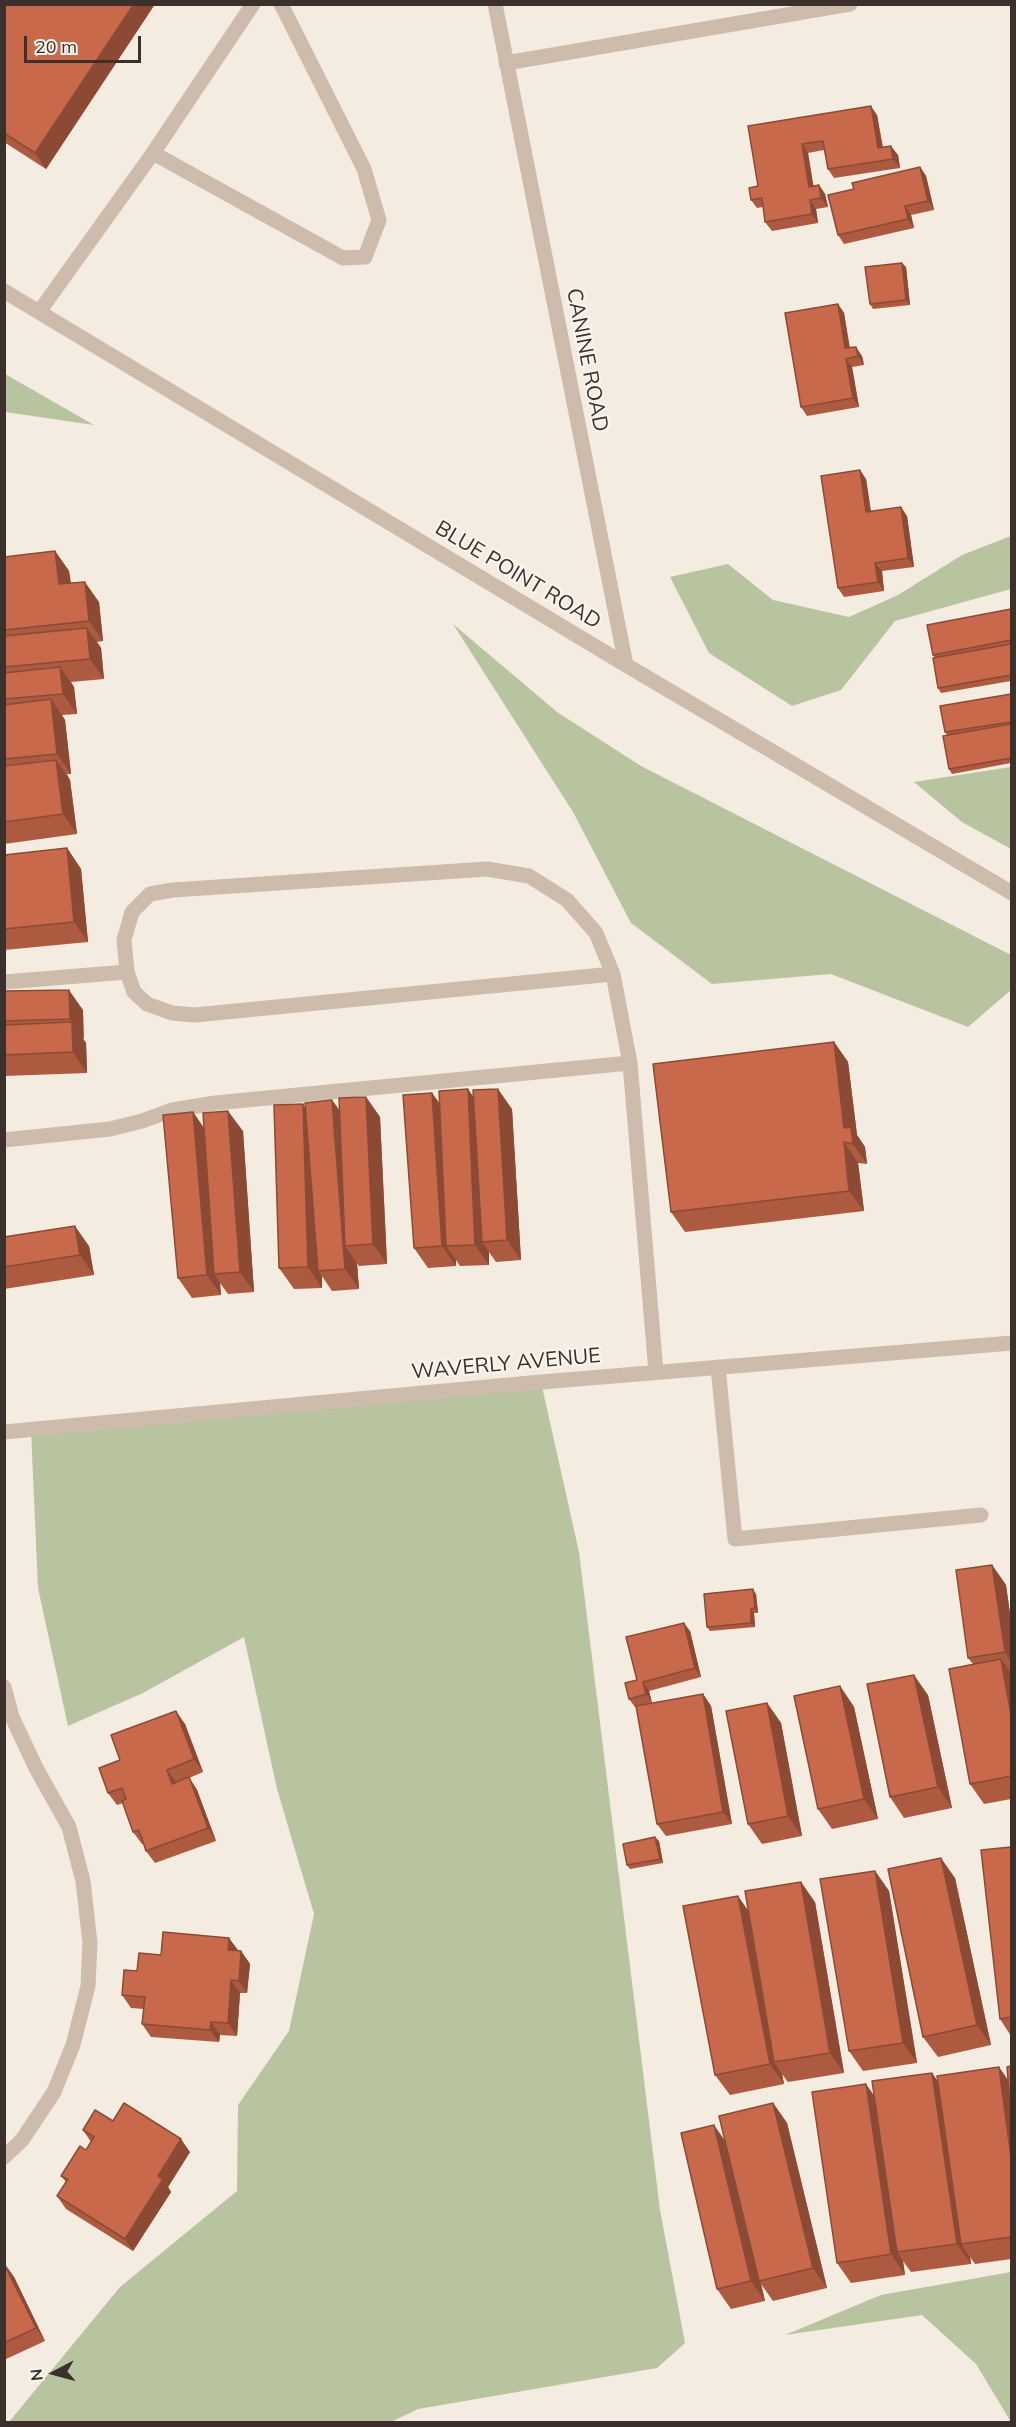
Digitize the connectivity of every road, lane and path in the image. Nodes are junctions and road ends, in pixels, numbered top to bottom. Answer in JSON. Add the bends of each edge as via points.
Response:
{"nodes":[{"id":1,"x":253,"y":4,"type":"edge"},
{"id":2,"x":281,"y":4,"type":"edge"},
{"id":3,"x":495,"y":4,"type":"edge"},
{"id":4,"x":850,"y":4,"type":"edge"},
{"id":5,"x":506,"y":63,"type":"junction"},
{"id":6,"x":153,"y":153,"type":"junction"},
{"id":7,"x":4,"y":291,"type":"edge"},
{"id":8,"x":39,"y":312,"type":"junction"},
{"id":9,"x":626,"y":664,"type":"junction"},
{"id":10,"x":1011,"y":893,"type":"edge"},
{"id":11,"x":127,"y":972,"type":"junction"},
{"id":12,"x":613,"y":974,"type":"junction"},
{"id":13,"x":4,"y":982,"type":"edge"},
{"id":14,"x":630,"y":1063,"type":"junction"},
{"id":15,"x":4,"y":1140,"type":"edge"},
{"id":16,"x":1011,"y":1343,"type":"edge"},
{"id":17,"x":718,"y":1367,"type":"junction"},
{"id":18,"x":656,"y":1372,"type":"junction"},
{"id":19,"x":4,"y":1432,"type":"edge"},
{"id":20,"x":981,"y":1515,"type":"dead end"},
{"id":21,"x":4,"y":1687,"type":"edge"},
{"id":22,"x":4,"y":2157,"type":"edge"}],
"edges":[{"from":1,"to":6,"type":"street"},
{"from":2,"to":6,"type":"street","via":[[364,169],[379,220],[365,258],[343,258]]},
{"from":3,"to":5,"type":"street","name":"CANINE ROAD"},
{"from":4,"to":5,"type":"street"},
{"from":5,"to":9,"type":"street","name":"CANINE ROAD"},
{"from":6,"to":8,"type":"street"},
{"from":7,"to":8,"type":"street","name":"BLUE POINT ROAD"},
{"from":8,"to":9,"type":"street","name":"BLUE POINT ROAD"},
{"from":9,"to":10,"type":"street","name":"BLUE POINT ROAD"},
{"from":11,"to":12,"type":"street","via":[[134,992],[147,1004],[172,1013],[195,1015]]},
{"from":11,"to":12,"type":"street","via":[[124,940],[132,912],[150,894],[487,869],[529,876],[567,900],[596,933]]},
{"from":11,"to":13,"type":"street"},
{"from":12,"to":14,"type":"street"},
{"from":14,"to":15,"type":"street","via":[[215,1103],[172,1110],[110,1129]]},
{"from":14,"to":18,"type":"street"},
{"from":16,"to":17,"type":"street","name":"WAVERLY AVENUE"},
{"from":17,"to":18,"type":"street","name":"WAVERLY AVENUE"},
{"from":17,"to":20,"type":"street","via":[[735,1539]]},
{"from":18,"to":19,"type":"street","name":"WAVERLY AVENUE"},
{"from":21,"to":22,"type":"street","via":[[12,1717],[69,1827],[83,1881],[90,1943],[88,1986],[54,2092],[22,2140]]}]}
